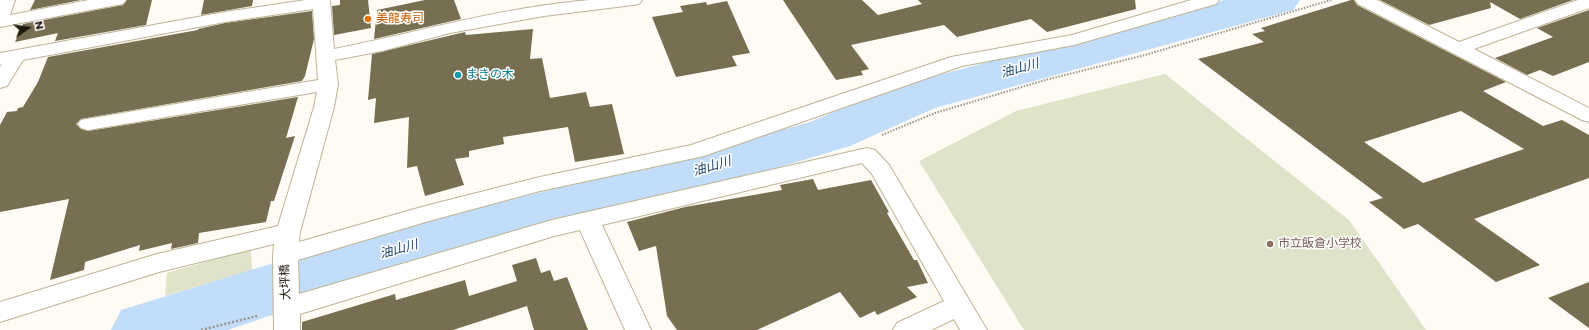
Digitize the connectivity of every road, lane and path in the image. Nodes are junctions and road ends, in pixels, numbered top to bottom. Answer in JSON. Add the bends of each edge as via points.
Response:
{"nodes":[{"id":1,"x":6,"y":0,"type":"edge"},
{"id":2,"x":116,"y":0,"type":"edge"},
{"id":3,"x":633,"y":0,"type":"edge"},
{"id":4,"x":1210,"y":0,"type":"edge"},
{"id":5,"x":1331,"y":0,"type":"edge"},
{"id":6,"x":1364,"y":0,"type":"edge"},
{"id":7,"x":321,"y":2,"type":"edge"},
{"id":8,"x":1589,"y":2,"type":"edge"},
{"id":9,"x":0,"y":18,"type":"edge"},
{"id":10,"x":0,"y":22,"type":"edge"},
{"id":11,"x":1457,"y":49,"type":"junction"},
{"id":12,"x":326,"y":56,"type":"junction"},
{"id":13,"x":8,"y":58,"type":"edge"},
{"id":14,"x":0,"y":82,"type":"edge"},
{"id":15,"x":328,"y":84,"type":"junction"},
{"id":16,"x":1589,"y":116,"type":"edge"},
{"id":17,"x":88,"y":124,"type":"dead end"},
{"id":18,"x":867,"y":155,"type":"junction"},
{"id":19,"x":588,"y":220,"type":"junction"},
{"id":20,"x":286,"y":244,"type":"junction"},
{"id":21,"x":960,"y":305,"type":"junction"},
{"id":22,"x":0,"y":312,"type":"edge"},
{"id":23,"x":287,"y":319,"type":"edge"},
{"id":24,"x":201,"y":330,"type":"edge"},
{"id":25,"x":638,"y":330,"type":"edge"},
{"id":26,"x":906,"y":330,"type":"edge"},
{"id":27,"x":974,"y":330,"type":"edge"}],
"edges":[{"from":1,"to":9,"type":"street"},
{"from":2,"to":10,"type":"street"},
{"from":3,"to":12,"type":"street","via":[[544,11],[456,27]]},
{"from":4,"to":20,"type":"street","via":[[1074,40],[958,61],[696,151],[540,184],[425,214]]},
{"from":5,"to":18,"type":"path","via":[[935,113],[882,136]]},
{"from":6,"to":11,"type":"street"},
{"from":7,"to":12,"type":"street","name":"大坪橋"},
{"from":7,"to":13,"type":"street","via":[[225,17]]},
{"from":8,"to":11,"type":"street"},
{"from":11,"to":16,"type":"street"},
{"from":12,"to":15,"type":"street","name":"大坪橋"},
{"from":13,"to":14,"type":"street"},
{"from":15,"to":17,"type":"street"},
{"from":15,"to":20,"type":"street","name":"大坪橋"},
{"from":18,"to":19,"type":"street"},
{"from":18,"to":21,"type":"street","via":[[881,170]]},
{"from":19,"to":23,"type":"street","via":[[552,228]]},
{"from":19,"to":25,"type":"street"},
{"from":20,"to":22,"type":"street","via":[[157,263]]},
{"from":20,"to":23,"type":"street","name":"大坪橋"},
{"from":21,"to":26,"type":"street"},
{"from":21,"to":27,"type":"street"},
{"from":23,"to":24,"type":"path"}]}
